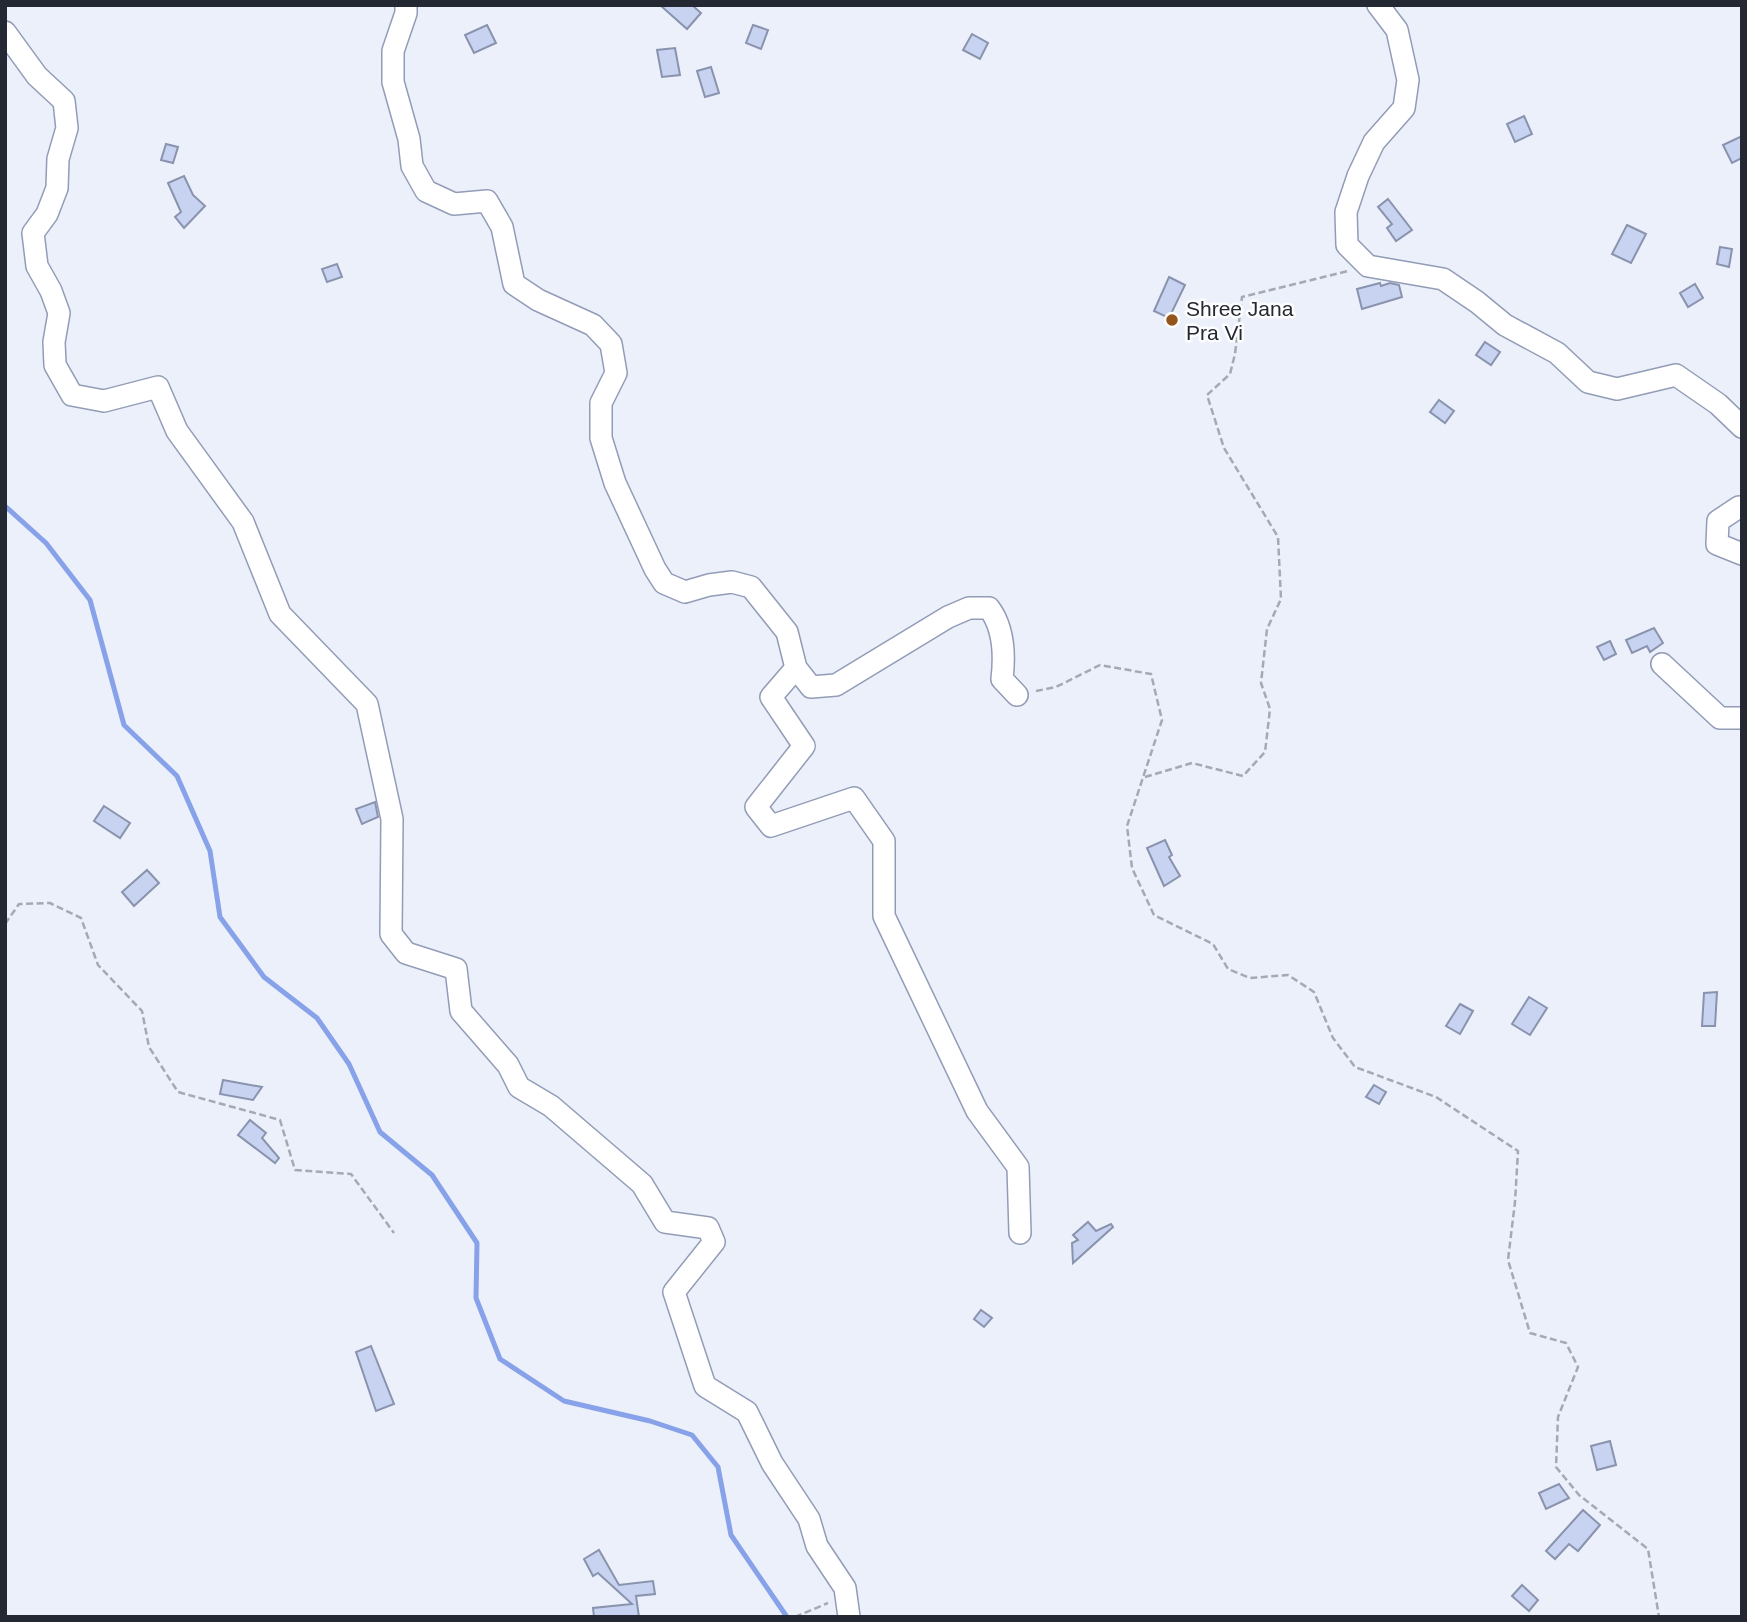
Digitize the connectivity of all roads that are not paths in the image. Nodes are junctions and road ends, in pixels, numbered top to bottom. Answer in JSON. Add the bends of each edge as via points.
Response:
{"nodes":[{"id":1,"x":406,"y":5,"type":"edge"},
{"id":2,"x":1378,"y":5,"type":"edge"},
{"id":3,"x":5,"y":32,"type":"edge"},
{"id":4,"x":1742,"y":427,"type":"edge"},
{"id":5,"x":1741,"y":508,"type":"edge"},
{"id":6,"x":1742,"y":554,"type":"edge"},
{"id":7,"x":1662,"y":664,"type":"dead end"},
{"id":8,"x":796,"y":668,"type":"junction"},
{"id":9,"x":1017,"y":695,"type":"road end"},
{"id":10,"x":1742,"y":718,"type":"edge"},
{"id":11,"x":1020,"y":1233,"type":"dead end"},
{"id":12,"x":849,"y":1617,"type":"edge"}],
"edges":[{"from":1,"to":8,"type":"street","via":[[393,51],[393,82],[412,166],[426,191],[454,204],[487,201],[502,227],[514,284],[593,325],[611,344],[616,373],[601,403],[601,438],[615,483],[654,569],[664,583],[685,592],[732,582],[751,587],[787,632]]},
{"from":2,"to":4,"type":"street","via":[[1397,30],[1408,80],[1405,108],[1374,142],[1346,212],[1347,245],[1368,266],[1443,279],[1505,325],[1556,353],[1588,382],[1616,389],[1675,375]]},
{"from":3,"to":12,"type":"street","via":[[37,76],[64,101],[67,128],[58,159],[57,188],[33,233],[37,265],[58,313],[55,365],[72,395],[104,401],[158,387],[177,431],[243,522],[280,614],[367,704],[392,819],[391,934],[406,953],[456,969],[461,1011],[508,1065],[519,1087],[551,1106],[642,1184],[665,1222],[708,1228],[714,1242],[674,1292],[705,1386],[747,1412],[772,1463],[809,1519],[817,1546],[845,1588]]},
{"from":5,"to":6,"type":"street","via":[[1718,521],[1717,544]]},
{"from":7,"to":10,"type":"street","via":[[1720,718]]},
{"from":8,"to":9,"type":"street","via":[[811,687],[835,685],[948,617],[969,608],[989,608],[997,618],[1005,652],[1002,679]]},
{"from":8,"to":11,"type":"street","via":[[771,696],[804,746],[756,807],[771,826],[855,799],[884,841],[884,916],[977,1111],[1018,1167]]}]}
